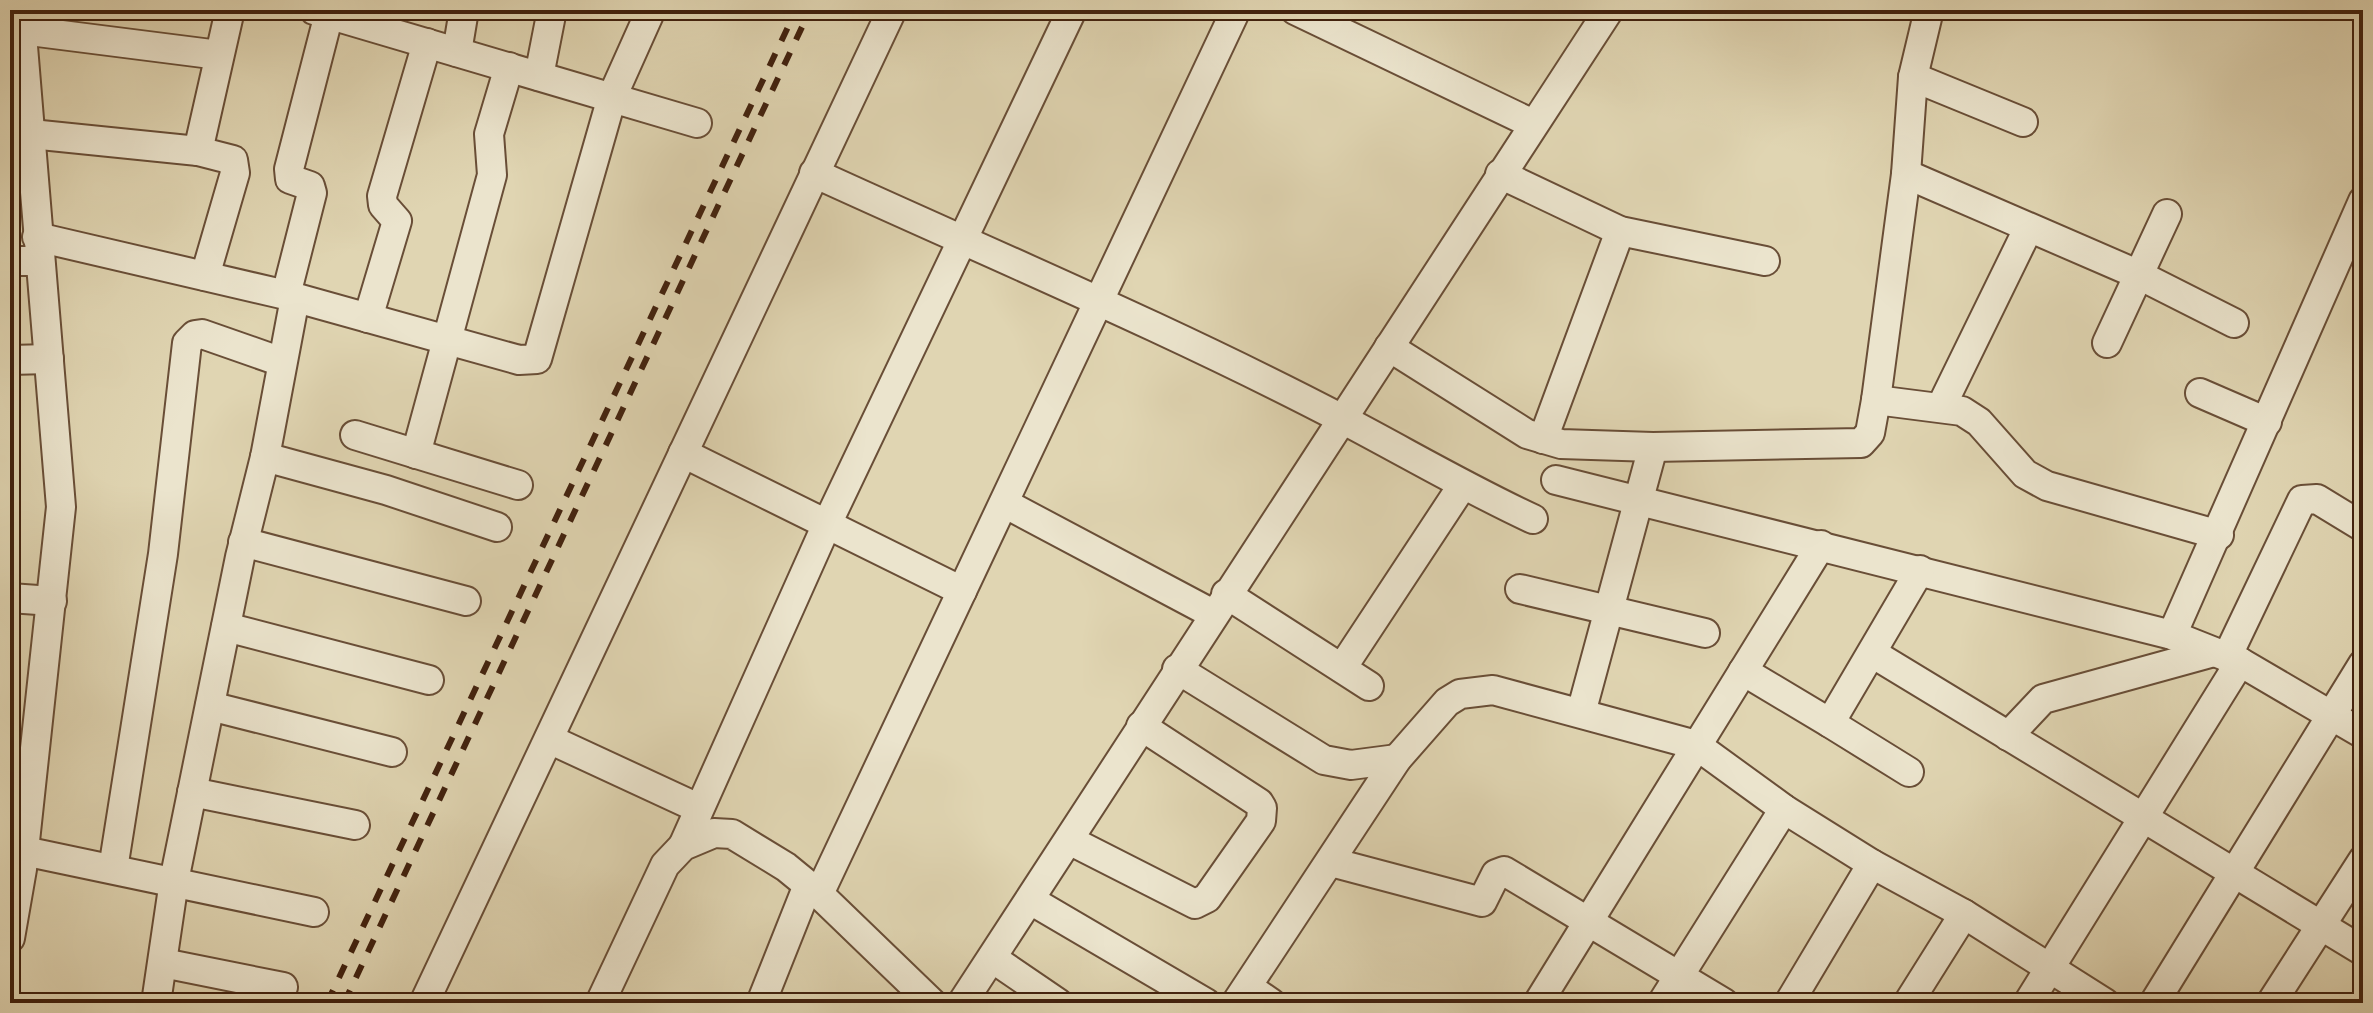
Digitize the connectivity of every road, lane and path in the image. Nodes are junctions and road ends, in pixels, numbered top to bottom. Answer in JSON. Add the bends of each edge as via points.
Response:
{"nodes":[{"id":1,"x":230,"y":10,"type":"edge"},
{"id":2,"x":464,"y":10,"type":"edge"},
{"id":3,"x":552,"y":10,"type":"edge"},
{"id":4,"x":651,"y":10,"type":"edge"},
{"id":5,"x":892,"y":10,"type":"edge"},
{"id":6,"x":1072,"y":10,"type":"edge"},
{"id":7,"x":1236,"y":10,"type":"edge"},
{"id":8,"x":1295,"y":10,"type":"edge"},
{"id":9,"x":1609,"y":10,"type":"edge"},
{"id":10,"x":1929,"y":10,"type":"edge"},
{"id":11,"x":321,"y":12,"type":"edge"},
{"id":12,"x":366,"y":18,"type":"edge"},
{"id":13,"x":21,"y":20,"type":"edge"},
{"id":14,"x":427,"y":43,"type":"junction"},
{"id":15,"x":457,"y":52,"type":"junction"},
{"id":16,"x":219,"y":55,"type":"junction"},
{"id":17,"x":17,"y":59,"type":"edge"},
{"id":18,"x":509,"y":67,"type":"junction"},
{"id":19,"x":539,"y":76,"type":"junction"},
{"id":20,"x":1913,"y":77,"type":"junction"},
{"id":21,"x":612,"y":97,"type":"junction"},
{"id":22,"x":2023,"y":122,"type":"dead end"},
{"id":23,"x":697,"y":123,"type":"dead end"},
{"id":24,"x":1533,"y":124,"type":"junction"},
{"id":25,"x":31,"y":134,"type":"junction"},
{"id":26,"x":198,"y":151,"type":"junction"},
{"id":27,"x":814,"y":173,"type":"junction"},
{"id":28,"x":1500,"y":174,"type":"junction"},
{"id":29,"x":1906,"y":174,"type":"junction"},
{"id":30,"x":2363,"y":201,"type":"edge"},
{"id":31,"x":2167,"y":214,"type":"dead end"},
{"id":32,"x":2028,"y":229,"type":"junction"},
{"id":33,"x":1620,"y":231,"type":"junction"},
{"id":34,"x":962,"y":241,"type":"junction"},
{"id":35,"x":38,"y":249,"type":"junction"},
{"id":36,"x":10,"y":261,"type":"edge"},
{"id":37,"x":1765,"y":261,"type":"dead end"},
{"id":38,"x":2137,"y":274,"type":"junction"},
{"id":39,"x":205,"y":276,"type":"junction"},
{"id":40,"x":291,"y":296,"type":"junction"},
{"id":41,"x":1098,"y":302,"type":"junction"},
{"id":42,"x":368,"y":318,"type":"junction"},
{"id":43,"x":2234,"y":323,"type":"dead end"},
{"id":44,"x":449,"y":341,"type":"junction"},
{"id":45,"x":2107,"y":343,"type":"dead end"},
{"id":46,"x":1389,"y":347,"type":"junction"},
{"id":47,"x":49,"y":359,"type":"junction"},
{"id":48,"x":10,"y":360,"type":"edge"},
{"id":49,"x":282,"y":362,"type":"junction"},
{"id":50,"x":2200,"y":393,"type":"dead end"},
{"id":51,"x":1876,"y":400,"type":"junction"},
{"id":52,"x":1941,"y":407,"type":"junction"},
{"id":53,"x":1343,"y":420,"type":"junction"},
{"id":54,"x":2267,"y":422,"type":"junction"},
{"id":55,"x":355,"y":435,"type":"dead end"},
{"id":56,"x":1543,"y":439,"type":"junction"},
{"id":57,"x":1653,"y":447,"type":"junction"},
{"id":58,"x":683,"y":453,"type":"junction"},
{"id":59,"x":416,"y":454,"type":"junction"},
{"id":60,"x":265,"y":457,"type":"junction"},
{"id":61,"x":1556,"y":480,"type":"dead end"},
{"id":62,"x":518,"y":485,"type":"dead end"},
{"id":63,"x":1462,"y":486,"type":"junction"},
{"id":64,"x":1640,"y":501,"type":"junction"},
{"id":65,"x":1004,"y":503,"type":"junction"},
{"id":66,"x":1533,"y":519,"type":"dead end"},
{"id":67,"x":827,"y":524,"type":"junction"},
{"id":68,"x":497,"y":527,"type":"dead end"},
{"id":69,"x":2363,"y":527,"type":"edge"},
{"id":70,"x":2219,"y":535,"type":"junction"},
{"id":71,"x":243,"y":542,"type":"junction"},
{"id":72,"x":1821,"y":545,"type":"junction"},
{"id":73,"x":1920,"y":570,"type":"junction"},
{"id":74,"x":1520,"y":589,"type":"dead end"},
{"id":75,"x":962,"y":591,"type":"junction"},
{"id":76,"x":10,"y":598,"type":"edge"},
{"id":77,"x":52,"y":601,"type":"junction"},
{"id":78,"x":466,"y":601,"type":"dead end"},
{"id":79,"x":1220,"y":604,"type":"junction"},
{"id":80,"x":1609,"y":611,"type":"junction"},
{"id":81,"x":226,"y":627,"type":"junction"},
{"id":82,"x":1705,"y":633,"type":"dead end"},
{"id":83,"x":2172,"y":635,"type":"junction"},
{"id":84,"x":1872,"y":653,"type":"junction"},
{"id":85,"x":2226,"y":657,"type":"junction"},
{"id":86,"x":2363,"y":664,"type":"edge"},
{"id":87,"x":1342,"y":668,"type":"junction"},
{"id":88,"x":1177,"y":669,"type":"junction"},
{"id":89,"x":1743,"y":671,"type":"junction"},
{"id":90,"x":429,"y":680,"type":"dead end"},
{"id":91,"x":1369,"y":686,"type":"dead end"},
{"id":92,"x":210,"y":706,"type":"junction"},
{"id":93,"x":1581,"y":713,"type":"junction"},
{"id":94,"x":2333,"y":715,"type":"junction"},
{"id":95,"x":1830,"y":723,"type":"junction"},
{"id":96,"x":1141,"y":726,"type":"junction"},
{"id":97,"x":2363,"y":734,"type":"edge"},
{"id":98,"x":2008,"y":736,"type":"junction"},
{"id":99,"x":549,"y":739,"type":"junction"},
{"id":100,"x":1696,"y":745,"type":"junction"},
{"id":101,"x":392,"y":752,"type":"dead end"},
{"id":102,"x":1397,"y":759,"type":"junction"},
{"id":103,"x":1909,"y":772,"type":"dead end"},
{"id":104,"x":192,"y":792,"type":"junction"},
{"id":105,"x":698,"y":808,"type":"junction"},
{"id":106,"x":1784,"y":809,"type":"junction"},
{"id":107,"x":2142,"y":819,"type":"junction"},
{"id":108,"x":355,"y":825,"type":"dead end"},
{"id":109,"x":1069,"y":840,"type":"junction"},
{"id":110,"x":683,"y":846,"type":"junction"},
{"id":111,"x":24,"y":851,"type":"junction"},
{"id":112,"x":2363,"y":860,"type":"edge"},
{"id":113,"x":1331,"y":862,"type":"junction"},
{"id":114,"x":1872,"y":864,"type":"junction"},
{"id":115,"x":113,"y":869,"type":"junction"},
{"id":116,"x":2234,"y":873,"type":"junction"},
{"id":117,"x":174,"y":881,"type":"junction"},
{"id":118,"x":814,"y":890,"type":"junction"},
{"id":119,"x":1032,"y":901,"type":"junction"},
{"id":120,"x":314,"y":912,"type":"dead end"},
{"id":121,"x":1964,"y":914,"type":"junction"},
{"id":122,"x":1589,"y":924,"type":"junction"},
{"id":123,"x":2321,"y":924,"type":"junction"},
{"id":124,"x":10,"y":938,"type":"edge"},
{"id":125,"x":2363,"y":951,"type":"edge"},
{"id":126,"x":992,"y":958,"type":"junction"},
{"id":127,"x":163,"y":963,"type":"junction"},
{"id":128,"x":2050,"y":968,"type":"junction"},
{"id":129,"x":1679,"y":975,"type":"junction"},
{"id":130,"x":283,"y":987,"type":"dead end"},
{"id":131,"x":1252,"y":998,"type":"edge"},
{"id":132,"x":156,"y":1003,"type":"edge"},
{"id":133,"x":424,"y":1003,"type":"edge"},
{"id":134,"x":600,"y":1003,"type":"edge"},
{"id":135,"x":761,"y":1003,"type":"edge"},
{"id":136,"x":932,"y":1003,"type":"edge"},
{"id":137,"x":962,"y":1003,"type":"edge"},
{"id":138,"x":1058,"y":1003,"type":"edge"},
{"id":139,"x":1206,"y":1003,"type":"edge"},
{"id":140,"x":1538,"y":1003,"type":"edge"},
{"id":141,"x":1662,"y":1003,"type":"edge"},
{"id":142,"x":1724,"y":1003,"type":"edge"},
{"id":143,"x":1789,"y":1003,"type":"edge"},
{"id":144,"x":1908,"y":1003,"type":"edge"},
{"id":145,"x":2028,"y":1003,"type":"edge"},
{"id":146,"x":2105,"y":1003,"type":"edge"},
{"id":147,"x":2154,"y":1003,"type":"edge"},
{"id":148,"x":2271,"y":1003,"type":"edge"}],
"edges":[{"from":1,"to":16,"type":"street"},
{"from":2,"to":15,"type":"street"},
{"from":3,"to":19,"type":"street"},
{"from":4,"to":21,"type":"street"},
{"from":5,"to":27,"type":"street"},
{"from":6,"to":34,"type":"street"},
{"from":7,"to":41,"type":"street"},
{"from":8,"to":24,"type":"street"},
{"from":9,"to":24,"type":"street"},
{"from":10,"to":20,"type":"street"},
{"from":11,"to":12,"type":"street"},
{"from":11,"to":40,"type":"street","via":[[289,169],[290,179],[310,186],[312,193]]},
{"from":12,"to":14,"type":"street"},
{"from":13,"to":16,"type":"street"},
{"from":13,"to":17,"type":"street"},
{"from":14,"to":15,"type":"street"},
{"from":14,"to":42,"type":"street","via":[[382,196],[397,221]]},
{"from":15,"to":18,"type":"street"},
{"from":16,"to":26,"type":"street"},
{"from":17,"to":25,"type":"street"},
{"from":18,"to":19,"type":"street"},
{"from":18,"to":44,"type":"street","via":[[488,143],[492,175]]},
{"from":19,"to":21,"type":"street"},
{"from":20,"to":22,"type":"street"},
{"from":20,"to":29,"type":"street"},
{"from":21,"to":23,"type":"street"},
{"from":21,"to":44,"type":"street","via":[[537,359],[519,360]]},
{"from":24,"to":28,"type":"street"},
{"from":25,"to":26,"type":"street"},
{"from":25,"to":35,"type":"street"},
{"from":26,"to":39,"type":"street","via":[[227,156],[235,166]]},
{"from":27,"to":34,"type":"street"},
{"from":27,"to":58,"type":"street"},
{"from":28,"to":33,"type":"street"},
{"from":28,"to":46,"type":"street"},
{"from":29,"to":32,"type":"street"},
{"from":29,"to":51,"type":"street"},
{"from":30,"to":54,"type":"street"},
{"from":31,"to":38,"type":"street"},
{"from":32,"to":38,"type":"street"},
{"from":32,"to":52,"type":"street"},
{"from":33,"to":37,"type":"street"},
{"from":33,"to":56,"type":"street"},
{"from":34,"to":41,"type":"street"},
{"from":34,"to":67,"type":"street"},
{"from":35,"to":36,"type":"street"},
{"from":35,"to":39,"type":"street"},
{"from":35,"to":47,"type":"street"},
{"from":38,"to":43,"type":"street"},
{"from":38,"to":45,"type":"street"},
{"from":39,"to":40,"type":"street"},
{"from":40,"to":42,"type":"street"},
{"from":40,"to":49,"type":"street"},
{"from":41,"to":53,"type":"street"},
{"from":41,"to":65,"type":"street"},
{"from":42,"to":44,"type":"street"},
{"from":44,"to":59,"type":"street"},
{"from":46,"to":53,"type":"street"},
{"from":46,"to":56,"type":"street"},
{"from":47,"to":48,"type":"street"},
{"from":47,"to":77,"type":"street","via":[[61,507]]},
{"from":49,"to":60,"type":"street"},
{"from":49,"to":115,"type":"street","via":[[202,334],[187,343],[163,554]]},
{"from":50,"to":54,"type":"street"},
{"from":51,"to":52,"type":"street"},
{"from":51,"to":57,"type":"street","via":[[1870,433],[1861,443]]},
{"from":52,"to":70,"type":"street","via":[[1971,416],[2025,474],[2047,486]]},
{"from":53,"to":63,"type":"street"},
{"from":53,"to":79,"type":"street"},
{"from":54,"to":70,"type":"street"},
{"from":55,"to":59,"type":"street"},
{"from":56,"to":57,"type":"street","via":[[1579,446]]},
{"from":57,"to":64,"type":"street"},
{"from":58,"to":67,"type":"street"},
{"from":58,"to":99,"type":"street"},
{"from":59,"to":62,"type":"street"},
{"from":60,"to":68,"type":"street"},
{"from":60,"to":71,"type":"street"},
{"from":61,"to":64,"type":"street"},
{"from":63,"to":66,"type":"street"},
{"from":63,"to":87,"type":"street"},
{"from":64,"to":72,"type":"street"},
{"from":64,"to":80,"type":"street"},
{"from":65,"to":75,"type":"street"},
{"from":65,"to":79,"type":"street"},
{"from":67,"to":75,"type":"street"},
{"from":67,"to":105,"type":"street"},
{"from":69,"to":85,"type":"street","via":[[2317,499],[2302,500]]},
{"from":70,"to":83,"type":"street"},
{"from":71,"to":78,"type":"street"},
{"from":71,"to":81,"type":"street"},
{"from":72,"to":73,"type":"street"},
{"from":72,"to":89,"type":"street"},
{"from":73,"to":83,"type":"street"},
{"from":73,"to":84,"type":"street"},
{"from":74,"to":80,"type":"street"},
{"from":75,"to":118,"type":"street"},
{"from":76,"to":77,"type":"street"},
{"from":77,"to":111,"type":"street"},
{"from":79,"to":87,"type":"street"},
{"from":79,"to":88,"type":"street"},
{"from":80,"to":82,"type":"street"},
{"from":80,"to":93,"type":"street"},
{"from":81,"to":90,"type":"street"},
{"from":81,"to":92,"type":"street"},
{"from":83,"to":85,"type":"street"},
{"from":84,"to":95,"type":"street"},
{"from":84,"to":98,"type":"street"},
{"from":85,"to":94,"type":"street"},
{"from":85,"to":98,"type":"street","via":[[2043,699]]},
{"from":85,"to":107,"type":"street"},
{"from":86,"to":94,"type":"street"},
{"from":87,"to":91,"type":"street"},
{"from":88,"to":96,"type":"street"},
{"from":88,"to":102,"type":"street","via":[[1324,760],[1351,765]]},
{"from":89,"to":95,"type":"street"},
{"from":89,"to":100,"type":"street"},
{"from":92,"to":101,"type":"street"},
{"from":92,"to":104,"type":"street"},
{"from":93,"to":100,"type":"street"},
{"from":93,"to":102,"type":"street","via":[[1493,690],[1460,694]]},
{"from":94,"to":97,"type":"street"},
{"from":94,"to":116,"type":"street"},
{"from":95,"to":103,"type":"street"},
{"from":96,"to":109,"type":"street"},
{"from":96,"to":109,"type":"street","via":[[1259,803],[1261,821],[1207,898],[1195,904]]},
{"from":98,"to":107,"type":"street"},
{"from":99,"to":105,"type":"street"},
{"from":99,"to":133,"type":"street"},
{"from":100,"to":106,"type":"street"},
{"from":100,"to":122,"type":"street"},
{"from":102,"to":113,"type":"street"},
{"from":104,"to":108,"type":"street"},
{"from":104,"to":117,"type":"street"},
{"from":105,"to":110,"type":"street"},
{"from":106,"to":114,"type":"street"},
{"from":106,"to":129,"type":"street"},
{"from":107,"to":116,"type":"street"},
{"from":107,"to":128,"type":"street"},
{"from":109,"to":119,"type":"street"},
{"from":110,"to":118,"type":"street","via":[[714,833],[732,834]]},
{"from":110,"to":134,"type":"street","via":[[665,865]]},
{"from":111,"to":115,"type":"street"},
{"from":111,"to":124,"type":"street"},
{"from":112,"to":123,"type":"street"},
{"from":113,"to":122,"type":"street","via":[[1482,902],[1496,874],[1504,871]]},
{"from":113,"to":131,"type":"street"},
{"from":114,"to":121,"type":"street"},
{"from":114,"to":143,"type":"street"},
{"from":115,"to":117,"type":"street"},
{"from":116,"to":123,"type":"street"},
{"from":116,"to":147,"type":"street"},
{"from":117,"to":120,"type":"street"},
{"from":117,"to":127,"type":"street"},
{"from":118,"to":135,"type":"street"},
{"from":118,"to":136,"type":"street"},
{"from":119,"to":126,"type":"street"},
{"from":119,"to":139,"type":"street"},
{"from":121,"to":128,"type":"street"},
{"from":121,"to":144,"type":"street"},
{"from":122,"to":129,"type":"street"},
{"from":122,"to":140,"type":"street"},
{"from":123,"to":125,"type":"street"},
{"from":123,"to":148,"type":"street"},
{"from":126,"to":137,"type":"street"},
{"from":126,"to":138,"type":"street"},
{"from":127,"to":130,"type":"street"},
{"from":127,"to":132,"type":"street"},
{"from":128,"to":145,"type":"street"},
{"from":128,"to":146,"type":"street"},
{"from":129,"to":141,"type":"street"},
{"from":129,"to":142,"type":"street"}]}
